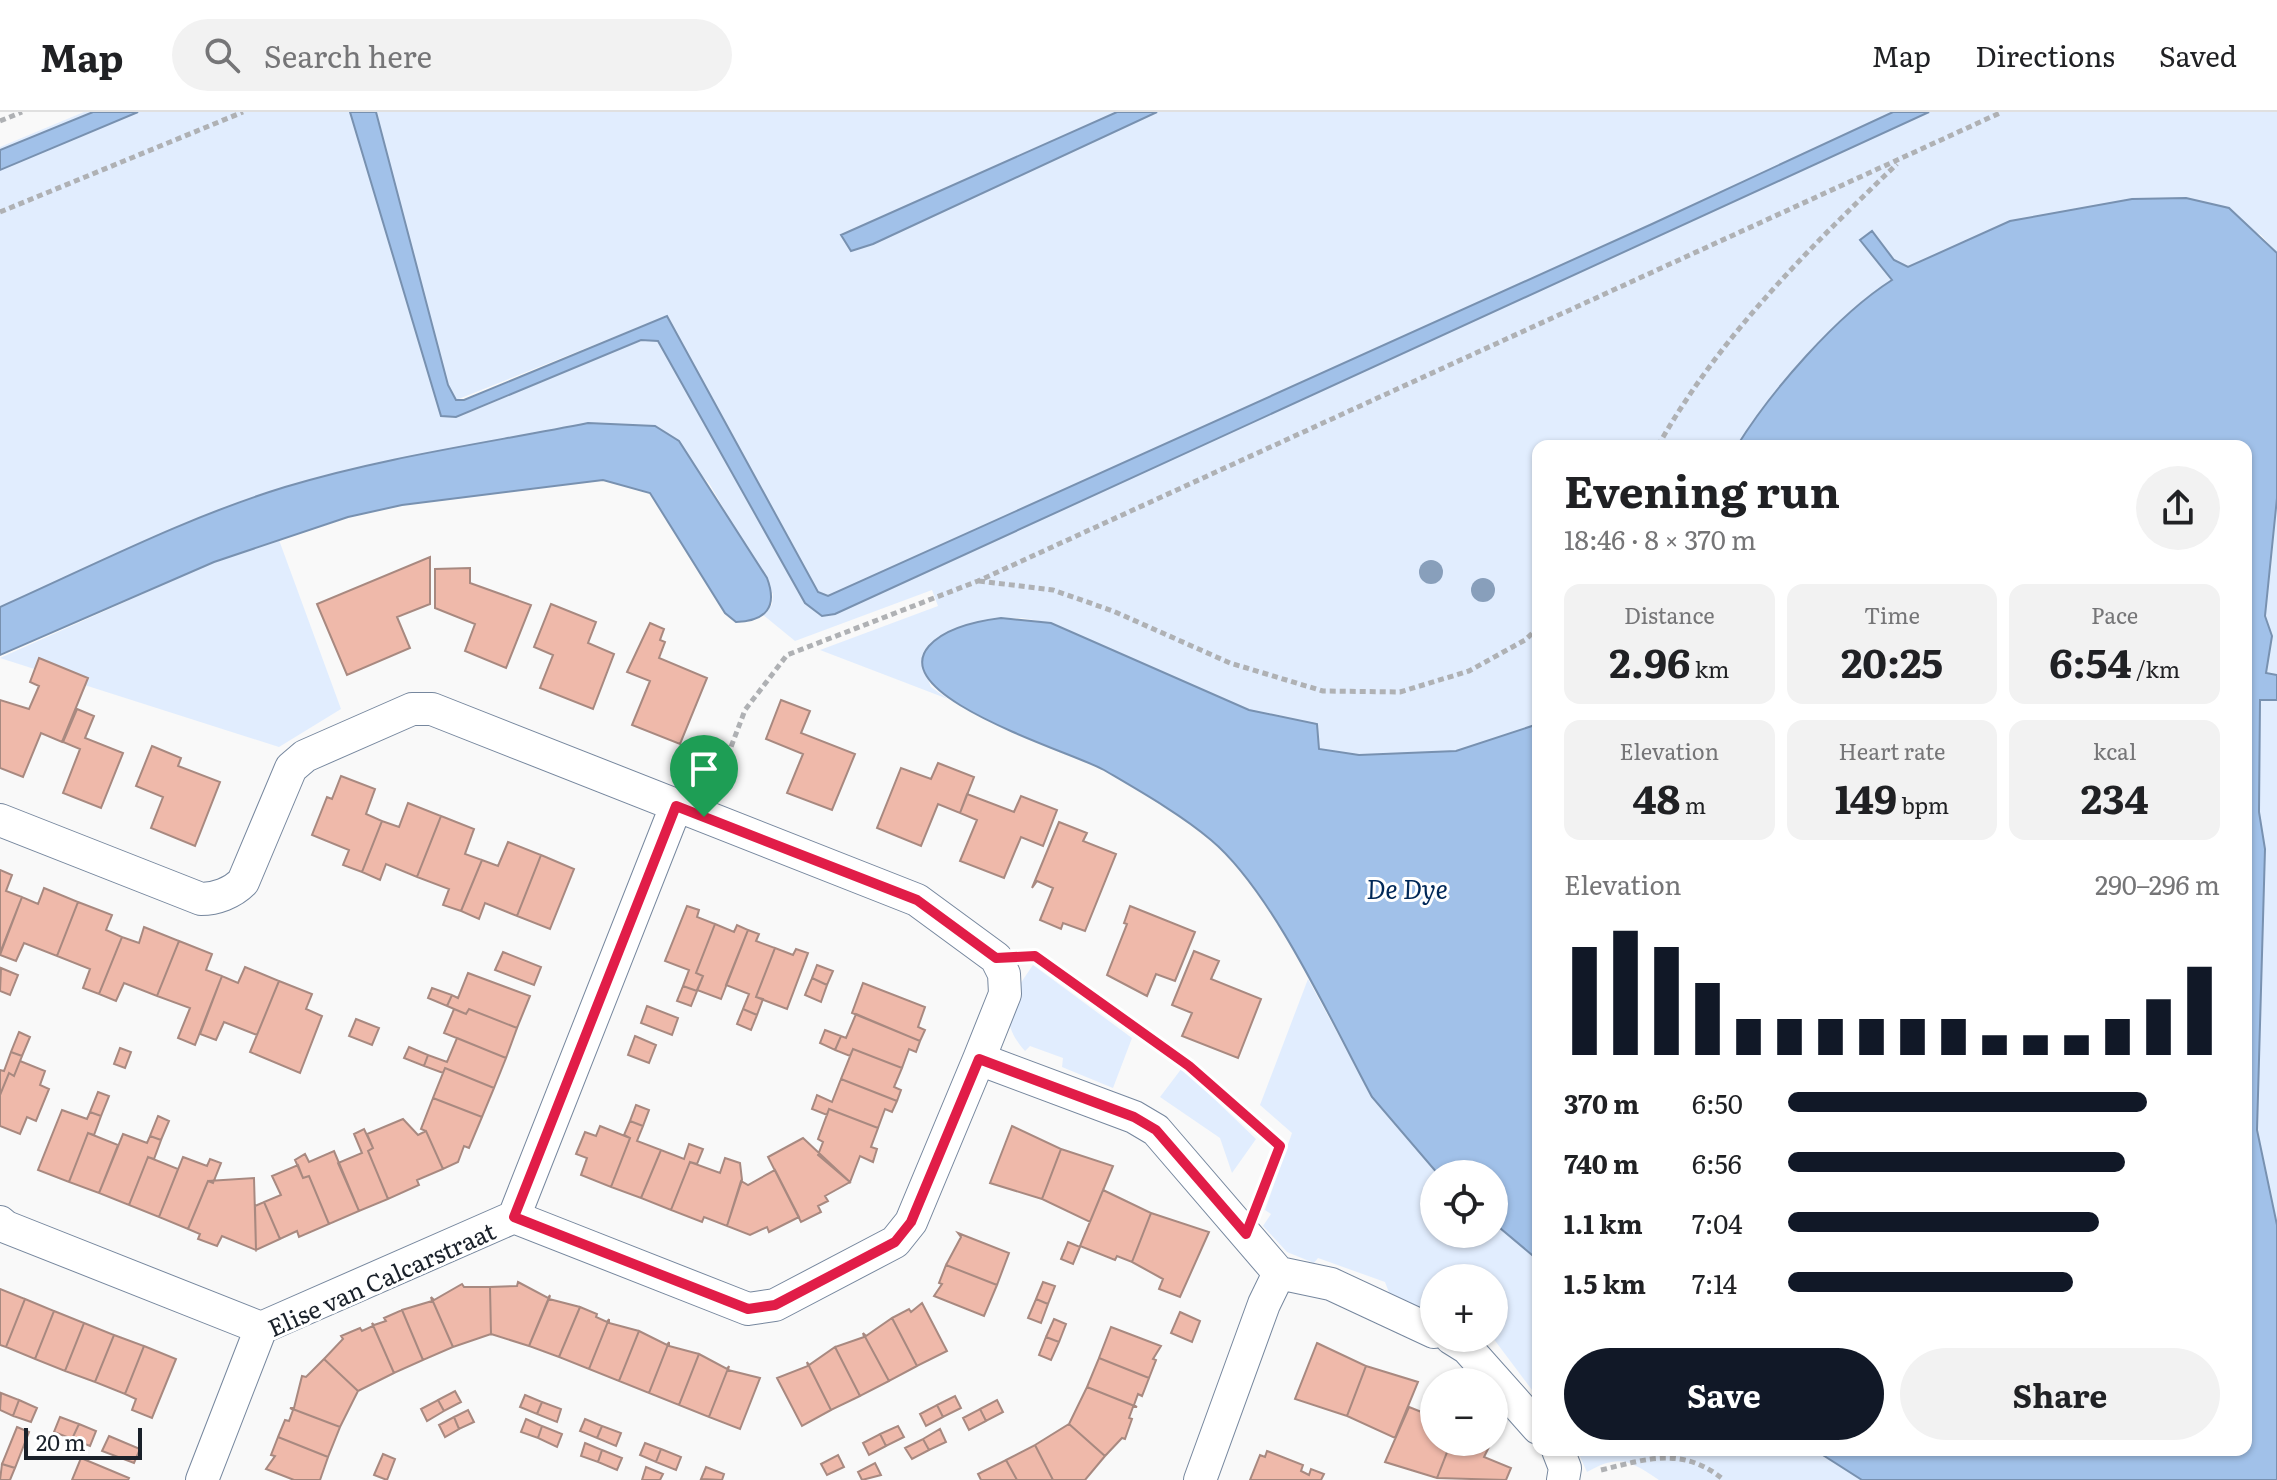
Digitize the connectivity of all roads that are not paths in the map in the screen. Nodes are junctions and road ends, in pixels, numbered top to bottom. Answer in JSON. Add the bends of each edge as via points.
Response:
{"nodes":[{"id":1,"x":690,"y":812,"type":"junction"},
{"id":2,"x":0,"y":820,"type":"edge"},
{"id":3,"x":979,"y":1059,"type":"junction"},
{"id":4,"x":514,"y":1217,"type":"junction"},
{"id":5,"x":0,"y":1222,"type":"edge"},
{"id":6,"x":1279,"y":1273,"type":"junction"},
{"id":7,"x":1420,"y":1325,"type":"edge"},
{"id":8,"x":261,"y":1328,"type":"junction"},
{"id":9,"x":1471,"y":1352,"type":"edge"},
{"id":10,"x":1532,"y":1421,"type":"edge"},
{"id":11,"x":202,"y":1480,"type":"edge"},
{"id":12,"x":1200,"y":1480,"type":"edge"}],
"edges":[{"from":1,"to":2,"type":"street","via":[[432,709],[412,709],[291,768],[243,882],[211,899]]},
{"from":1,"to":3,"type":"street","name":"Elise van Calcarstraat","via":[[917,900],[996,958],[1005,994]]},
{"from":1,"to":4,"type":"street","name":"Elise van Calcarstraat"},
{"from":3,"to":4,"type":"street","name":"Elise van Calcarstraat","via":[[911,1222],[895,1242],[775,1305],[748,1309]]},
{"from":3,"to":6,"type":"street","via":[[1156,1130]]},
{"from":4,"to":8,"type":"street","name":"Elise van Calcarstraat"},
{"from":5,"to":8,"type":"street"},
{"from":6,"to":7,"type":"street","via":[[1331,1284]]},
{"from":6,"to":12,"type":"street"},
{"from":8,"to":11,"type":"street","name":"Elise van Calcarstraat"},
{"from":9,"to":10,"type":"street"}]}
